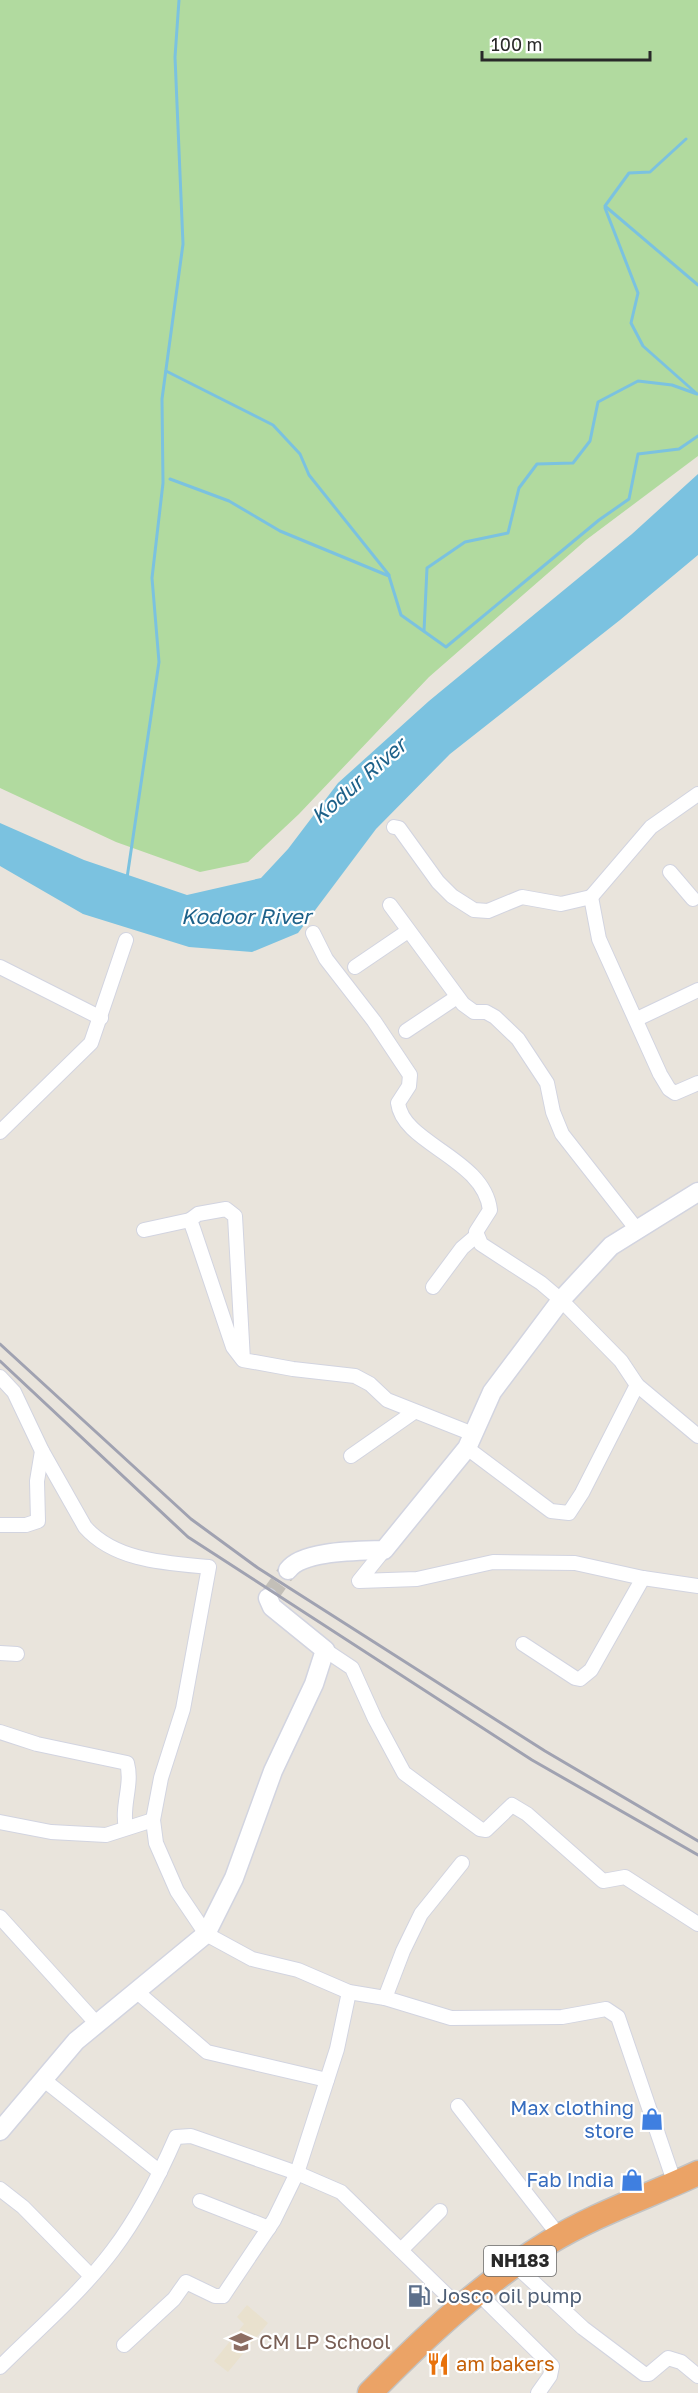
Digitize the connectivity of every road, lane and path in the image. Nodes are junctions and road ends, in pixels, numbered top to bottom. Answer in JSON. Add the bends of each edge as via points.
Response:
{"nodes":[{"id":1,"x":698,"y":794,"type":"edge"},
{"id":2,"x":394,"y":827,"type":"dead end"},
{"id":3,"x":670,"y":872,"type":"dead end"},
{"id":4,"x":591,"y":897,"type":"junction"},
{"id":5,"x":696,"y":899,"type":"edge"},
{"id":6,"x":390,"y":905,"type":"dead end"},
{"id":7,"x":408,"y":931,"type":"junction"},
{"id":8,"x":313,"y":933,"type":"dead end"},
{"id":9,"x":126,"y":940,"type":"dead end"},
{"id":10,"x":0,"y":967,"type":"edge"},
{"id":11,"x":355,"y":967,"type":"dead end"},
{"id":12,"x":698,"y":990,"type":"edge"},
{"id":13,"x":457,"y":997,"type":"junction"},
{"id":14,"x":101,"y":1018,"type":"junction"},
{"id":15,"x":637,"y":1019,"type":"junction"},
{"id":16,"x":406,"y":1031,"type":"dead end"},
{"id":17,"x":698,"y":1083,"type":"edge"},
{"id":18,"x":0,"y":1131,"type":"edge"},
{"id":19,"x":698,"y":1192,"type":"edge"},
{"id":20,"x":190,"y":1220,"type":"junction"},
{"id":21,"x":144,"y":1230,"type":"dead end"},
{"id":22,"x":638,"y":1231,"type":"junction"},
{"id":23,"x":476,"y":1236,"type":"junction"},
{"id":24,"x":433,"y":1287,"type":"dead end"},
{"id":25,"x":561,"y":1300,"type":"junction"},
{"id":26,"x":243,"y":1360,"type":"junction"},
{"id":27,"x":0,"y":1377,"type":"edge"},
{"id":28,"x":637,"y":1385,"type":"junction"},
{"id":29,"x":414,"y":1412,"type":"junction"},
{"id":30,"x":698,"y":1436,"type":"edge"},
{"id":31,"x":470,"y":1441,"type":"junction"},
{"id":32,"x":42,"y":1451,"type":"junction"},
{"id":33,"x":351,"y":1456,"type":"dead end"},
{"id":34,"x":0,"y":1526,"type":"edge"},
{"id":35,"x":384,"y":1550,"type":"junction"},
{"id":36,"x":288,"y":1570,"type":"tunnel mouth"},
{"id":37,"x":643,"y":1578,"type":"junction"},
{"id":38,"x":698,"y":1586,"type":"edge"},
{"id":39,"x":268,"y":1598,"type":"dead end"},
{"id":40,"x":523,"y":1644,"type":"dead end"},
{"id":41,"x":325,"y":1650,"type":"junction"},
{"id":42,"x":0,"y":1653,"type":"edge"},
{"id":43,"x":17,"y":1654,"type":"dead end"},
{"id":44,"x":0,"y":1732,"type":"edge"},
{"id":45,"x":153,"y":1820,"type":"junction"},
{"id":46,"x":2,"y":1825,"type":"edge"},
{"id":47,"x":126,"y":1828,"type":"junction"},
{"id":48,"x":462,"y":1863,"type":"dead end"},
{"id":49,"x":0,"y":1917,"type":"edge"},
{"id":50,"x":698,"y":1924,"type":"edge"},
{"id":51,"x":206,"y":1934,"type":"junction"},
{"id":52,"x":136,"y":1991,"type":"junction"},
{"id":53,"x":349,"y":1992,"type":"junction"},
{"id":54,"x":385,"y":1998,"type":"junction"},
{"id":55,"x":97,"y":2024,"type":"junction"},
{"id":56,"x":44,"y":2080,"type":"junction"},
{"id":57,"x":327,"y":2080,"type":"junction"},
{"id":58,"x":458,"y":2106,"type":"dead end"},
{"id":59,"x":0,"y":2131,"type":"edge"},
{"id":60,"x":160,"y":2172,"type":"junction"},
{"id":61,"x":297,"y":2173,"type":"junction"},
{"id":62,"x":698,"y":2173,"type":"edge"},
{"id":63,"x":675,"y":2184,"type":"junction"},
{"id":64,"x":0,"y":2189,"type":"edge"},
{"id":65,"x":200,"y":2201,"type":"dead end"},
{"id":66,"x":440,"y":2211,"type":"dead end"},
{"id":67,"x":269,"y":2228,"type":"junction"},
{"id":68,"x":560,"y":2236,"type":"junction"},
{"id":69,"x":401,"y":2250,"type":"junction"},
{"id":70,"x":514,"y":2265,"type":"junction"},
{"id":71,"x":91,"y":2276,"type":"junction"},
{"id":72,"x":469,"y":2300,"type":"junction"},
{"id":73,"x":124,"y":2345,"type":"dead end"},
{"id":74,"x":0,"y":2367,"type":"edge"},
{"id":75,"x":698,"y":2376,"type":"edge"},
{"id":76,"x":370,"y":2393,"type":"edge"},
{"id":77,"x":538,"y":2393,"type":"edge"}],
"edges":[{"from":1,"to":4,"type":"street","via":[[651,827]]},
{"from":2,"to":4,"type":"street","via":[[399,828],[452,896],[474,910],[488,911],[522,897],[561,903]]},
{"from":3,"to":5,"type":"street"},
{"from":4,"to":15,"type":"street","via":[[600,939]]},
{"from":6,"to":7,"type":"street"},
{"from":7,"to":11,"type":"street"},
{"from":7,"to":13,"type":"street"},
{"from":8,"to":23,"type":"street","via":[[326,959],[410,1075],[410,1086],[398,1102],[399,1108],[413,1128],[468,1170],[483,1187],[490,1210]]},
{"from":9,"to":14,"type":"street"},
{"from":10,"to":14,"type":"street"},
{"from":12,"to":15,"type":"street"},
{"from":13,"to":16,"type":"street"},
{"from":13,"to":22,"type":"street","via":[[468,1009],[495,1017],[518,1039],[547,1083],[562,1134]]},
{"from":14,"to":18,"type":"street","via":[[91,1043]]},
{"from":15,"to":17,"type":"street","via":[[669,1089],[679,1094]]},
{"from":19,"to":22,"type":"main road"},
{"from":20,"to":21,"type":"street"},
{"from":20,"to":26,"type":"street","via":[[233,1347]]},
{"from":20,"to":26,"type":"street","via":[[198,1214],[226,1209],[235,1216]]},
{"from":22,"to":25,"type":"main road","via":[[611,1246]]},
{"from":23,"to":24,"type":"street"},
{"from":23,"to":25,"type":"street","via":[[481,1244],[542,1283]]},
{"from":25,"to":28,"type":"street","via":[[621,1361]]},
{"from":25,"to":31,"type":"main road","via":[[492,1392]]},
{"from":26,"to":29,"type":"street","via":[[355,1376],[387,1400]]},
{"from":27,"to":32,"type":"street","via":[[14,1392]]},
{"from":28,"to":30,"type":"street"},
{"from":28,"to":31,"type":"street","via":[[569,1513],[550,1511]]},
{"from":29,"to":31,"type":"street"},
{"from":29,"to":33,"type":"street"},
{"from":31,"to":35,"type":"main road"},
{"from":32,"to":34,"type":"street","via":[[37,1481],[38,1521]]},
{"from":32,"to":45,"type":"street","via":[[93,1537],[154,1562],[209,1567],[183,1709],[161,1778]]},
{"from":35,"to":36,"type":"main road","via":[[325,1555],[295,1562]]},
{"from":35,"to":37,"type":"street","via":[[359,1581],[417,1579],[493,1562],[575,1563]]},
{"from":37,"to":38,"type":"street"},
{"from":37,"to":40,"type":"street","via":[[585,1676],[575,1678]]},
{"from":39,"to":41,"type":"main road","via":[[272,1607]]},
{"from":41,"to":50,"type":"street","via":[[352,1668],[404,1773],[480,1829],[486,1830],[512,1805],[603,1881],[625,1877]]},
{"from":41,"to":51,"type":"main road","via":[[314,1684],[273,1771],[234,1878]]},
{"from":42,"to":43,"type":"street"},
{"from":44,"to":47,"type":"street","via":[[127,1763],[130,1773]]},
{"from":45,"to":47,"type":"street"},
{"from":45,"to":51,"type":"street","via":[[156,1843],[177,1891]]},
{"from":46,"to":47,"type":"street","via":[[106,1835]]},
{"from":48,"to":54,"type":"street","via":[[421,1914]]},
{"from":49,"to":55,"type":"street"},
{"from":51,"to":52,"type":"main road"},
{"from":51,"to":53,"type":"street","via":[[252,1959],[298,1970]]},
{"from":52,"to":55,"type":"main road"},
{"from":52,"to":57,"type":"street","via":[[207,2052]]},
{"from":53,"to":54,"type":"street"},
{"from":53,"to":57,"type":"street"},
{"from":54,"to":63,"type":"street","via":[[451,2018],[562,2017],[606,2009],[618,2017]]},
{"from":55,"to":56,"type":"main road"},
{"from":56,"to":59,"type":"main road"},
{"from":56,"to":60,"type":"street"},
{"from":57,"to":61,"type":"street"},
{"from":58,"to":68,"type":"street"},
{"from":60,"to":61,"type":"street","via":[[176,2137],[191,2136]]},
{"from":60,"to":71,"type":"street","via":[[113,2250]]},
{"from":61,"to":67,"type":"street"},
{"from":61,"to":69,"type":"street","via":[[341,2192]]},
{"from":62,"to":63,"type":"highway","number":"NH183"},
{"from":63,"to":68,"type":"highway","number":"NH183"},
{"from":64,"to":71,"type":"street"},
{"from":65,"to":67,"type":"street"},
{"from":66,"to":69,"type":"street"},
{"from":67,"to":73,"type":"street","via":[[223,2296],[186,2282],[174,2299]]},
{"from":68,"to":70,"type":"highway","number":"NH183"},
{"from":69,"to":72,"type":"street"},
{"from":70,"to":72,"type":"highway","number":"NH183"},
{"from":70,"to":75,"type":"street","via":[[584,2328],[644,2374],[668,2358],[681,2362]]},
{"from":71,"to":74,"type":"street"},
{"from":72,"to":76,"type":"highway","number":"NH183"},
{"from":72,"to":77,"type":"street","via":[[552,2366]]}]}
